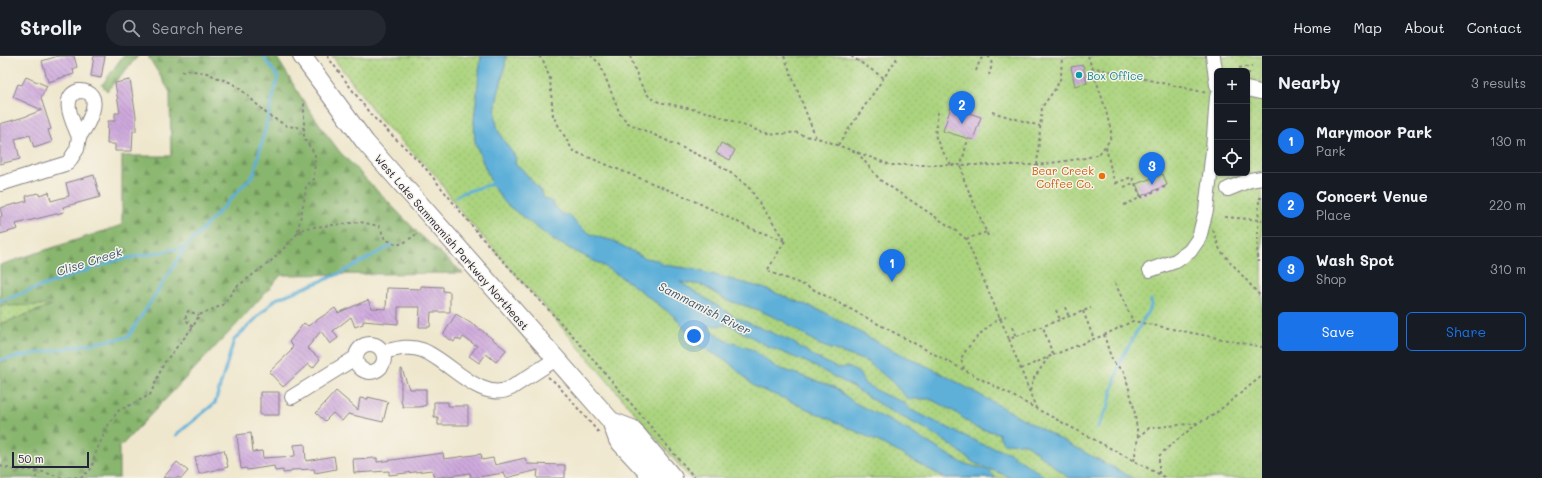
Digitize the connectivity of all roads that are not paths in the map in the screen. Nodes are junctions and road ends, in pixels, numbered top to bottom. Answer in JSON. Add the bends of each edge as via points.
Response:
{"nodes":[{"id":1,"x":302,"y":56,"type":"edge"},
{"id":2,"x":1213,"y":56,"type":"edge"},
{"id":3,"x":1214,"y":74,"type":"edge"},
{"id":4,"x":1215,"y":104,"type":"edge"},
{"id":5,"x":79,"y":137,"type":"dead end"},
{"id":6,"x":1262,"y":178,"type":"edge"},
{"id":7,"x":0,"y":184,"type":"edge"},
{"id":8,"x":1228,"y":189,"type":"dead end"},
{"id":9,"x":1150,"y":270,"type":"dead end"},
{"id":10,"x":383,"y":352,"type":"junction"},
{"id":11,"x":356,"y":358,"type":"junction"},
{"id":12,"x":556,"y":358,"type":"junction"},
{"id":13,"x":292,"y":397,"type":"dead end"},
{"id":14,"x":611,"y":421,"type":"junction"},
{"id":15,"x":653,"y":478,"type":"edge"},
{"id":16,"x":673,"y":478,"type":"edge"}],
"edges":[{"from":1,"to":12,"type":"main road","name":"West Lake Sammamish Parkway Northeast","via":[[365,142]]},
{"from":2,"to":3,"type":"street"},
{"from":4,"to":9,"type":"street","via":[[1213,150],[1206,210],[1199,238],[1190,251],[1176,262]]},
{"from":5,"to":7,"type":"street","via":[[77,149],[68,163]]},
{"from":6,"to":8,"type":"street"},
{"from":10,"to":11,"type":"street","via":[[375,344],[366,344],[358,350]]},
{"from":10,"to":11,"type":"street","via":[[383,364],[373,372],[360,368]]},
{"from":10,"to":12,"type":"street","via":[[409,347],[423,350],[493,392],[505,392]]},
{"from":11,"to":13,"type":"street"},
{"from":12,"to":14,"type":"main road","name":"West Lake Sammamish Parkway Northeast"},
{"from":14,"to":15,"type":"main road","name":"West Lake Sammamish Parkway Northeast","via":[[618,440]]},
{"from":14,"to":16,"type":"main road","name":"West Lake Sammamish Parkway Northeast","via":[[632,429]]}]}
